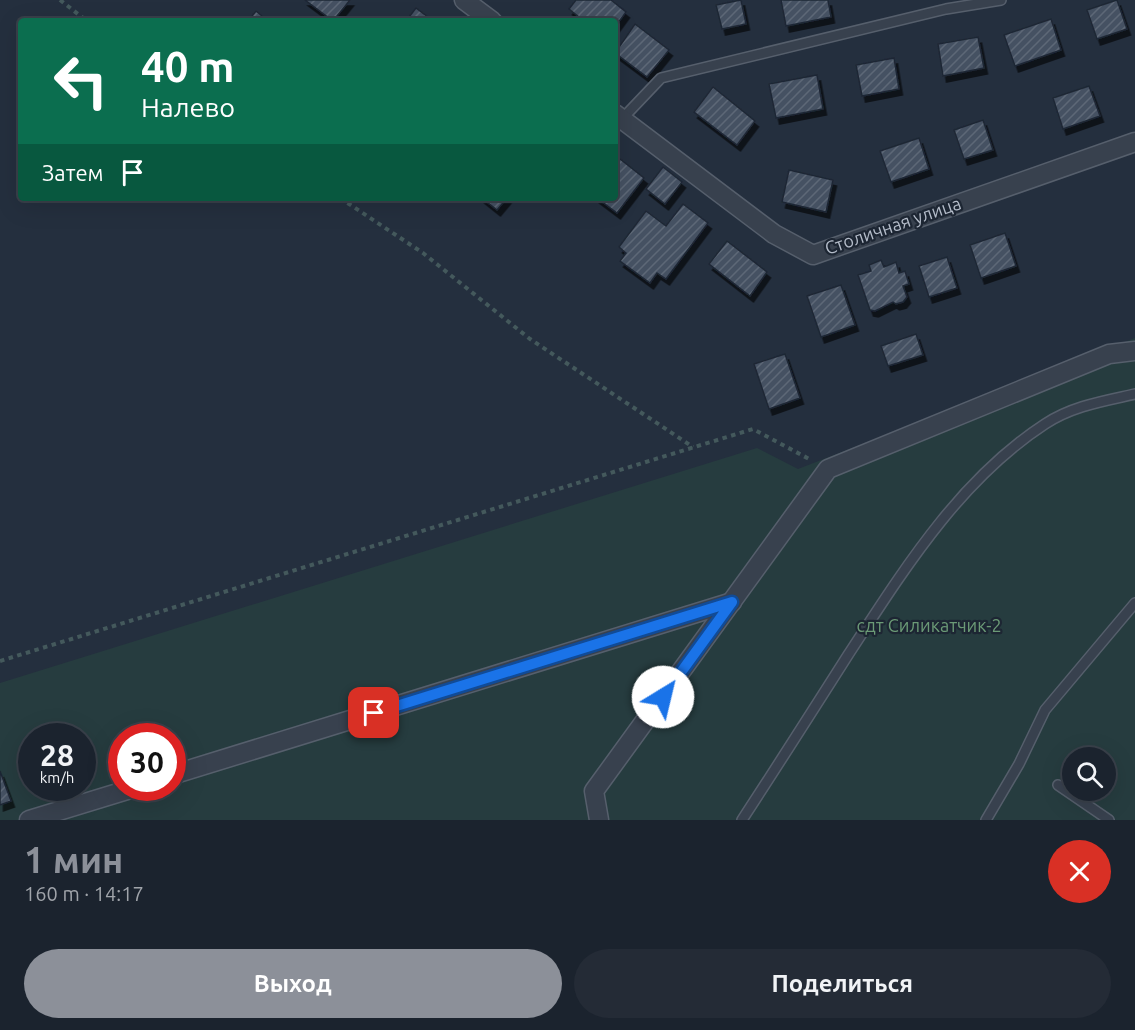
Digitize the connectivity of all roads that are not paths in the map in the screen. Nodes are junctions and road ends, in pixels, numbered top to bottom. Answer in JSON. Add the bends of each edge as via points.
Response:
{"nodes":[{"id":1,"x":464,"y":0,"type":"edge"},
{"id":2,"x":1000,"y":0,"type":"edge"},
{"id":3,"x":488,"y":18,"type":"edge"},
{"id":4,"x":619,"y":117,"type":"edge"},
{"id":5,"x":1135,"y":142,"type":"edge"},
{"id":6,"x":1135,"y":351,"type":"edge"},
{"id":7,"x":1135,"y":394,"type":"edge"},
{"id":8,"x":732,"y":602,"type":"junction"},
{"id":9,"x":1135,"y":603,"type":"edge"},
{"id":10,"x":186,"y":772,"type":"edge"},
{"id":11,"x":1058,"y":786,"type":"dead end"},
{"id":12,"x":108,"y":796,"type":"edge"},
{"id":13,"x":29,"y":820,"type":"edge"},
{"id":14,"x":599,"y":820,"type":"edge"},
{"id":15,"x":742,"y":820,"type":"edge"},
{"id":16,"x":986,"y":820,"type":"edge"},
{"id":17,"x":1109,"y":820,"type":"edge"}],
"edges":[{"from":1,"to":3,"type":"street"},
{"from":2,"to":4,"type":"lane","via":[[946,9],[661,78]]},
{"from":4,"to":5,"type":"street","name":"Столичная улица","via":[[774,234],[813,255]]},
{"from":6,"to":8,"type":"street","via":[[1109,354],[828,469]]},
{"from":7,"to":15,"type":"lane","via":[[1086,406],[1045,423],[1015,446],[939,520]]},
{"from":8,"to":10,"type":"street"},
{"from":8,"to":14,"type":"street","via":[[594,791]]},
{"from":9,"to":16,"type":"lane","via":[[1045,710]]},
{"from":11,"to":17,"type":"lane"},
{"from":12,"to":13,"type":"street"}]}
